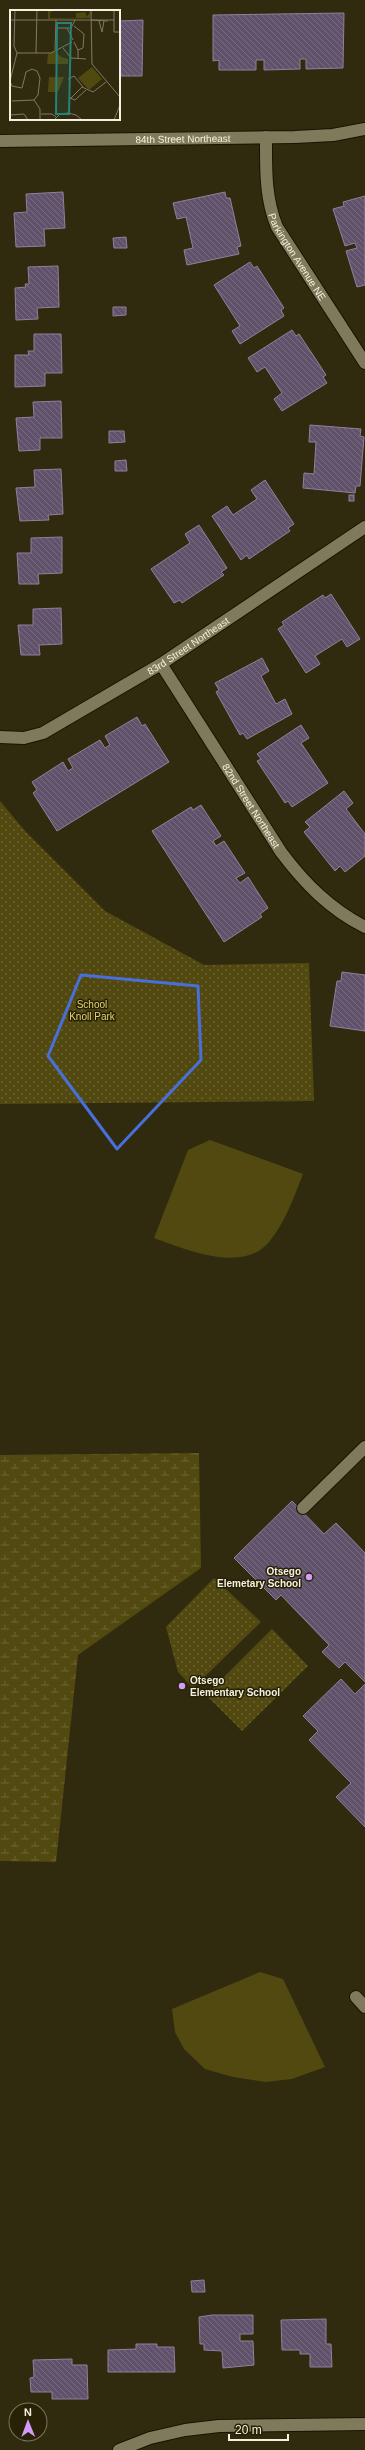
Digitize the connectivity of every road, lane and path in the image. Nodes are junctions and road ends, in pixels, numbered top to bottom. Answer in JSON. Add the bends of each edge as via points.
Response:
{"nodes":[{"id":1,"x":365,"y":129,"type":"edge"},
{"id":2,"x":266,"y":137,"type":"junction"},
{"id":3,"x":0,"y":141,"type":"edge"},
{"id":4,"x":365,"y":363,"type":"edge"},
{"id":5,"x":365,"y":527,"type":"edge"},
{"id":6,"x":161,"y":664,"type":"junction"},
{"id":7,"x":0,"y":736,"type":"edge"},
{"id":8,"x":365,"y":928,"type":"edge"},
{"id":9,"x":365,"y":1447,"type":"edge"},
{"id":10,"x":303,"y":1508,"type":"dead end"},
{"id":11,"x":356,"y":1997,"type":"dead end"},
{"id":12,"x":365,"y":2007,"type":"edge"},
{"id":13,"x":365,"y":2424,"type":"edge"},
{"id":14,"x":120,"y":2450,"type":"edge"}],
"edges":[{"from":1,"to":2,"type":"street","name":"84th Street Northeast","via":[[333,135]]},
{"from":2,"to":3,"type":"street","name":"84th Street Northeast"},
{"from":2,"to":4,"type":"street","name":"Parkington Avenue NE","via":[[266,188],[269,208],[277,228]]},
{"from":5,"to":6,"type":"street","name":"83rd Street Northeast"},
{"from":6,"to":7,"type":"street","name":"83rd Street Northeast","via":[[43,733],[24,738]]},
{"from":6,"to":8,"type":"street","name":"82nd Street Northeast","via":[[300,878],[322,900]]},
{"from":9,"to":10,"type":"street"},
{"from":11,"to":12,"type":"street"},
{"from":13,"to":14,"type":"street","via":[[219,2426],[150,2438]]}]}
